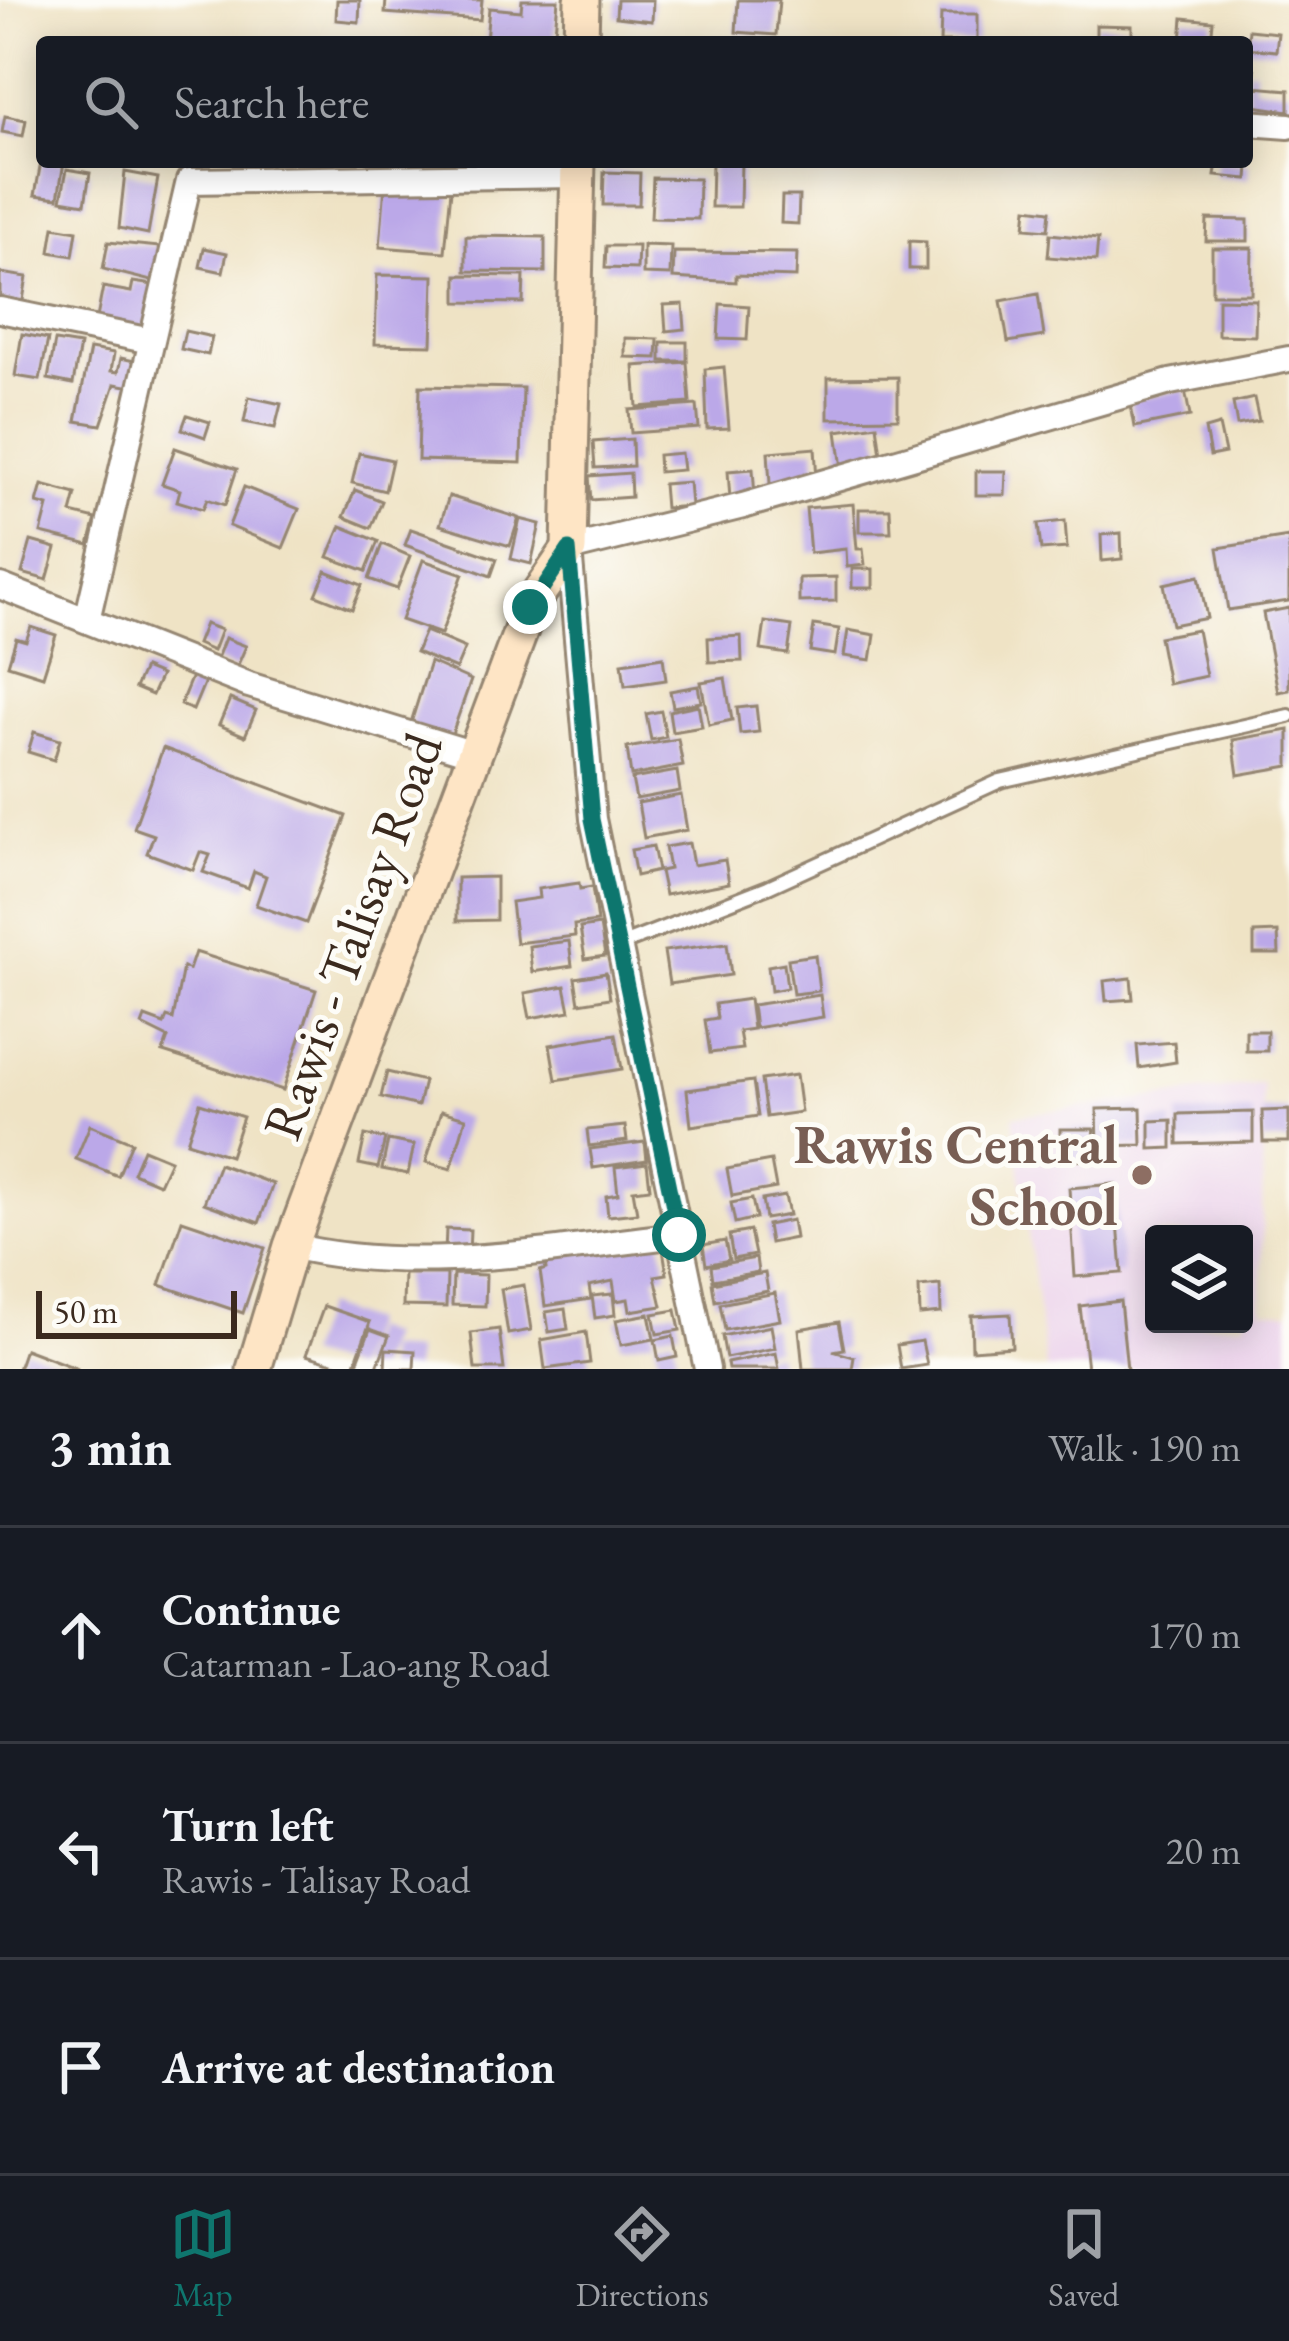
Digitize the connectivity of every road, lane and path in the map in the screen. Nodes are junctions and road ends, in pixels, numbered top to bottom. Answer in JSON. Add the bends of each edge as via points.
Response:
{"nodes":[{"id":1,"x":582,"y":0,"type":"edge"},
{"id":2,"x":580,"y":36,"type":"edge"},
{"id":3,"x":1253,"y":123,"type":"edge"},
{"id":4,"x":1289,"y":126,"type":"edge"},
{"id":5,"x":578,"y":168,"type":"edge"},
{"id":6,"x":0,"y":310,"type":"edge"},
{"id":7,"x":151,"y":341,"type":"junction"},
{"id":8,"x":1289,"y":359,"type":"edge"},
{"id":9,"x":569,"y":549,"type":"junction"},
{"id":10,"x":0,"y":586,"type":"edge"},
{"id":11,"x":87,"y":620,"type":"junction"},
{"id":12,"x":1289,"y":716,"type":"edge"},
{"id":13,"x":474,"y":754,"type":"junction"},
{"id":14,"x":619,"y":946,"type":"junction"},
{"id":15,"x":679,"y":1235,"type":"junction"},
{"id":16,"x":291,"y":1246,"type":"junction"},
{"id":17,"x":254,"y":1369,"type":"edge"},
{"id":18,"x":707,"y":1369,"type":"edge"}],
"edges":[{"from":1,"to":2,"type":"main road"},
{"from":3,"to":4,"type":"street"},
{"from":5,"to":7,"type":"street","via":[[189,181]]},
{"from":5,"to":9,"type":"main road"},
{"from":6,"to":7,"type":"street"},
{"from":7,"to":11,"type":"street"},
{"from":8,"to":9,"type":"street","via":[[1170,382]]},
{"from":9,"to":13,"type":"main road","name":"Rawis - Talisay Road","via":[[530,607]]},
{"from":9,"to":14,"type":"street","via":[[592,819]]},
{"from":10,"to":11,"type":"street"},
{"from":11,"to":13,"type":"street","via":[[249,685]]},
{"from":12,"to":14,"type":"lane","via":[[1000,781]]},
{"from":13,"to":16,"type":"main road","name":"Rawis - Talisay Road"},
{"from":14,"to":15,"type":"street"},
{"from":15,"to":16,"type":"street","via":[[469,1258]]},
{"from":15,"to":18,"type":"street"},
{"from":16,"to":17,"type":"main road","name":"Rawis - Talisay Road"}]}
